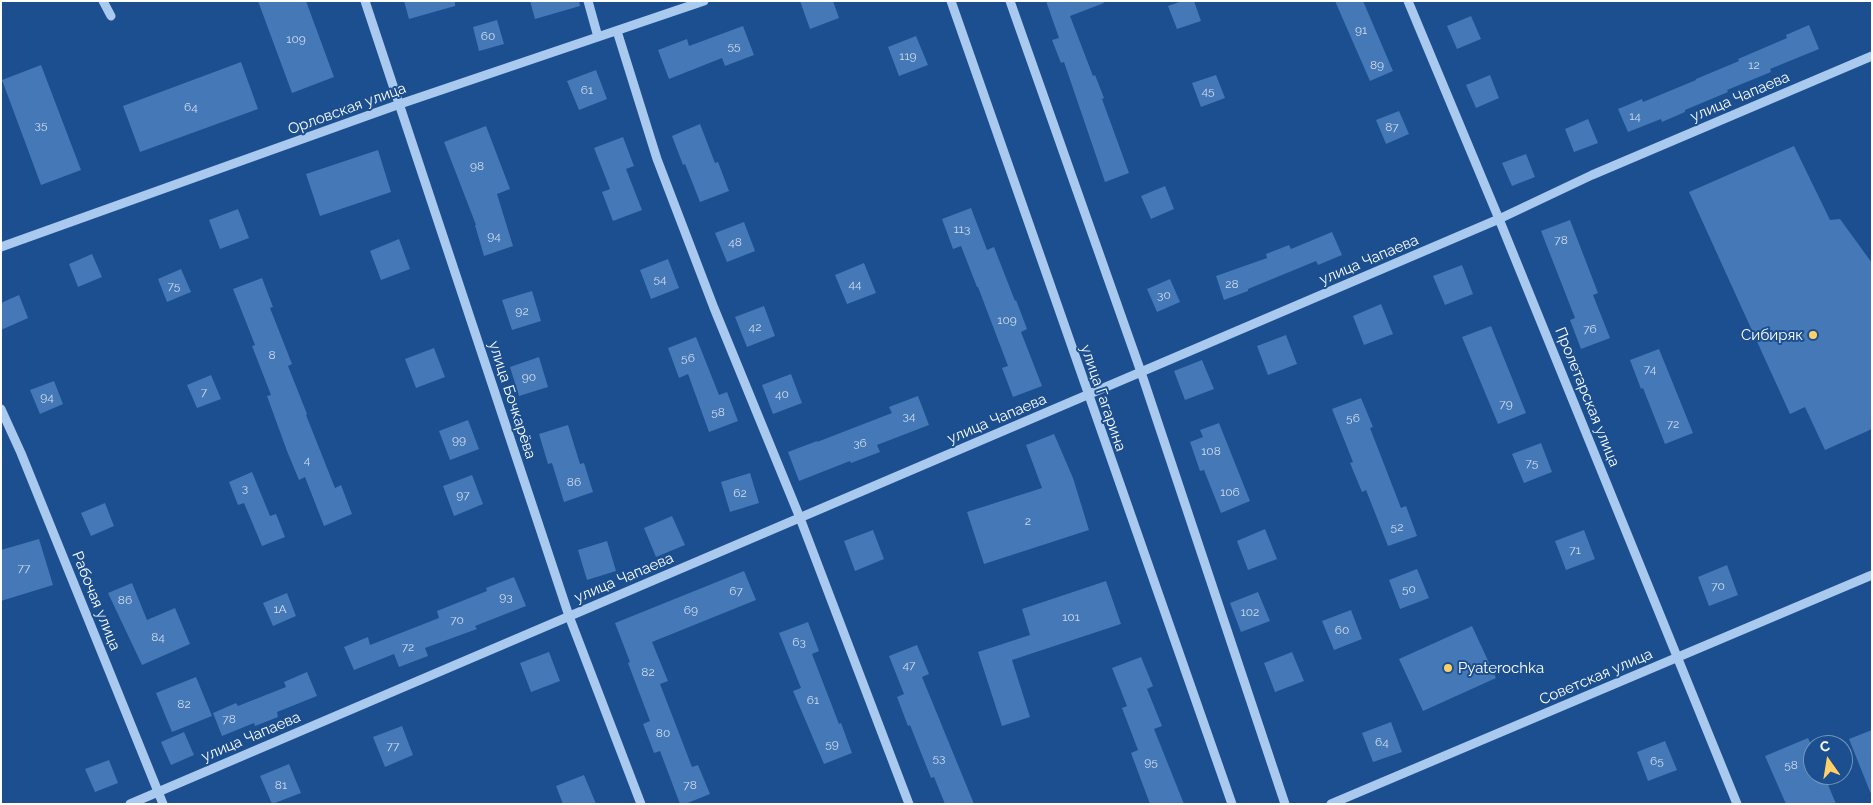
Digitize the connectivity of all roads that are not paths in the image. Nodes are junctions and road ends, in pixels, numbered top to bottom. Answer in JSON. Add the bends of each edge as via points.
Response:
{"nodes":[{"id":1,"x":103,"y":1,"type":"edge"},
{"id":2,"x":365,"y":1,"type":"edge"},
{"id":3,"x":588,"y":1,"type":"edge"},
{"id":4,"x":704,"y":1,"type":"edge"},
{"id":5,"x":950,"y":1,"type":"edge"},
{"id":6,"x":1010,"y":1,"type":"edge"},
{"id":7,"x":1408,"y":1,"type":"edge"},
{"id":8,"x":111,"y":16,"type":"dead end"},
{"id":9,"x":617,"y":31,"type":"junction"},
{"id":10,"x":598,"y":37,"type":"junction"},
{"id":11,"x":1872,"y":56,"type":"edge"},
{"id":12,"x":400,"y":104,"type":"junction"},
{"id":13,"x":1499,"y":219,"type":"junction"},
{"id":14,"x":1,"y":247,"type":"edge"},
{"id":15,"x":1141,"y":372,"type":"junction"},
{"id":16,"x":1088,"y":395,"type":"junction"},
{"id":17,"x":1,"y":409,"type":"edge"},
{"id":18,"x":800,"y":518,"type":"junction"},
{"id":19,"x":1872,"y":575,"type":"edge"},
{"id":20,"x":569,"y":616,"type":"junction"},
{"id":21,"x":1678,"y":657,"type":"junction"},
{"id":22,"x":158,"y":791,"type":"junction"},
{"id":23,"x":130,"y":804,"type":"edge"},
{"id":24,"x":163,"y":804,"type":"edge"},
{"id":25,"x":641,"y":804,"type":"edge"},
{"id":26,"x":909,"y":804,"type":"edge"},
{"id":27,"x":1232,"y":804,"type":"edge"},
{"id":28,"x":1285,"y":804,"type":"edge"},
{"id":29,"x":1331,"y":804,"type":"edge"},
{"id":30,"x":1737,"y":804,"type":"edge"}],
"edges":[{"from":1,"to":8,"type":"street"},
{"from":2,"to":12,"type":"street","name":"улица Бочкарёва"},
{"from":3,"to":10,"type":"street"},
{"from":4,"to":9,"type":"street","name":"Орловская улица"},
{"from":5,"to":16,"type":"street","name":"улица Гагарина"},
{"from":6,"to":15,"type":"street"},
{"from":7,"to":13,"type":"street","name":"Пролетарская улица"},
{"from":9,"to":10,"type":"street","name":"Орловская улица"},
{"from":9,"to":18,"type":"street","via":[[657,159]]},
{"from":10,"to":12,"type":"street","name":"Орловская улица"},
{"from":11,"to":13,"type":"street","name":"улица Чапаева","via":[[1592,175]]},
{"from":12,"to":14,"type":"street","name":"Орловская улица"},
{"from":12,"to":20,"type":"street","name":"улица Бочкарёва"},
{"from":13,"to":15,"type":"street","name":"улица Чапаева"},
{"from":13,"to":21,"type":"street","name":"Пролетарская улица"},
{"from":15,"to":16,"type":"street","name":"улица Чапаева"},
{"from":15,"to":28,"type":"street"},
{"from":16,"to":18,"type":"street","name":"улица Чапаева"},
{"from":16,"to":27,"type":"street","name":"улица Гагарина"},
{"from":17,"to":22,"type":"street","name":"Рабочая улица"},
{"from":18,"to":20,"type":"street","name":"улица Чапаева"},
{"from":18,"to":26,"type":"street"},
{"from":19,"to":21,"type":"street","name":"Советская улица"},
{"from":20,"to":22,"type":"street","name":"улица Чапаева"},
{"from":20,"to":25,"type":"street","name":"улица Бочкарёва"},
{"from":21,"to":29,"type":"street","name":"Советская улица"},
{"from":21,"to":30,"type":"street","name":"Пролетарская улица"},
{"from":22,"to":23,"type":"street","name":"улица Чапаева"},
{"from":22,"to":24,"type":"street","name":"Рабочая улица"}]}
